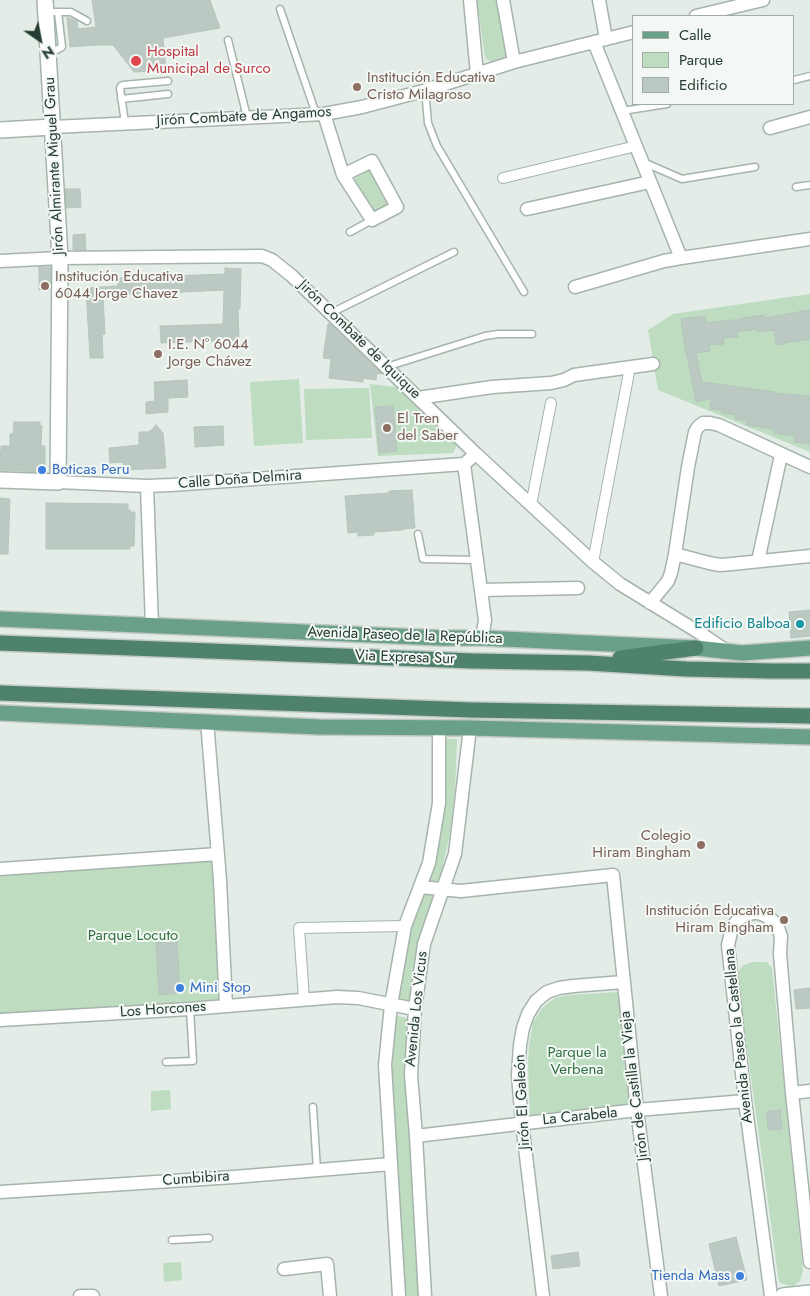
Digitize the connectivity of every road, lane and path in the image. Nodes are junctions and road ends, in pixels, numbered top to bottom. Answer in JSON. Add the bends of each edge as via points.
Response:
{"nodes":[{"id":1,"x":470,"y":0,"type":"edge"},
{"id":2,"x":503,"y":0,"type":"edge"},
{"id":3,"x":599,"y":0,"type":"edge"},
{"id":4,"x":764,"y":0,"type":"edge"},
{"id":5,"x":49,"y":8,"type":"edge"},
{"id":6,"x":280,"y":8,"type":"dead end"},
{"id":7,"x":700,"y":15,"type":"edge"},
{"id":8,"x":87,"y":21,"type":"dead end"},
{"id":9,"x":632,"y":33,"type":"edge"},
{"id":10,"x":228,"y":40,"type":"dead end"},
{"id":11,"x":600,"y":41,"type":"junction"},
{"id":12,"x":514,"y":62,"type":"junction"},
{"id":13,"x":477,"y":74,"type":"junction"},
{"id":14,"x":810,"y":76,"type":"edge"},
{"id":15,"x":795,"y":80,"type":"edge"},
{"id":16,"x":168,"y":81,"type":"dead end"},
{"id":17,"x":423,"y":91,"type":"junction"},
{"id":18,"x":168,"y":94,"type":"dead end"},
{"id":19,"x":121,"y":99,"type":"junction"},
{"id":20,"x":661,"y":105,"type":"edge"},
{"id":21,"x":622,"y":111,"type":"junction"},
{"id":22,"x":320,"y":114,"type":"junction"},
{"id":23,"x":246,"y":117,"type":"junction"},
{"id":24,"x":810,"y":117,"type":"edge"},
{"id":25,"x":125,"y":123,"type":"junction"},
{"id":26,"x":53,"y":127,"type":"junction"},
{"id":27,"x":770,"y":128,"type":"dead end"},
{"id":28,"x":0,"y":130,"type":"edge"},
{"id":29,"x":636,"y":146,"type":"junction"},
{"id":30,"x":642,"y":162,"type":"junction"},
{"id":31,"x":755,"y":167,"type":"dead end"},
{"id":32,"x":343,"y":175,"type":"junction"},
{"id":33,"x":503,"y":178,"type":"dead end"},
{"id":34,"x":650,"y":182,"type":"junction"},
{"id":35,"x":810,"y":185,"type":"edge"},
{"id":36,"x":796,"y":187,"type":"dead end"},
{"id":37,"x":527,"y":209,"type":"dead end"},
{"id":38,"x":372,"y":220,"type":"junction"},
{"id":39,"x":350,"y":232,"type":"dead end"},
{"id":40,"x":810,"y":239,"type":"edge"},
{"id":41,"x":454,"y":252,"type":"dead end"},
{"id":42,"x":60,"y":258,"type":"junction"},
{"id":43,"x":681,"y":258,"type":"junction"},
{"id":44,"x":0,"y":261,"type":"edge"},
{"id":45,"x":575,"y":287,"type":"dead end"},
{"id":46,"x":524,"y":292,"type":"dead end"},
{"id":47,"x":331,"y":313,"type":"junction"},
{"id":48,"x":532,"y":334,"type":"dead end"},
{"id":49,"x":653,"y":364,"type":"dead end"},
{"id":50,"x":386,"y":367,"type":"junction"},
{"id":51,"x":630,"y":368,"type":"junction"},
{"id":52,"x":418,"y":398,"type":"junction"},
{"id":53,"x":551,"y":403,"type":"dead end"},
{"id":54,"x":476,"y":454,"type":"junction"},
{"id":55,"x":781,"y":455,"type":"junction"},
{"id":56,"x":464,"y":464,"type":"junction"},
{"id":57,"x":810,"y":467,"type":"edge"},
{"id":58,"x":0,"y":480,"type":"edge"},
{"id":59,"x":58,"y":482,"type":"junction"},
{"id":60,"x":147,"y":486,"type":"junction"},
{"id":61,"x":532,"y":505,"type":"junction"},
{"id":62,"x":418,"y":534,"type":"dead end"},
{"id":63,"x":675,"y":554,"type":"junction"},
{"id":64,"x":810,"y":556,"type":"edge"},
{"id":65,"x":477,"y":560,"type":"junction"},
{"id":66,"x":758,"y":561,"type":"junction"},
{"id":67,"x":593,"y":562,"type":"junction"},
{"id":68,"x":578,"y":588,"type":"dead end"},
{"id":69,"x":481,"y":590,"type":"junction"},
{"id":70,"x":650,"y":603,"type":"junction"},
{"id":71,"x":0,"y":620,"type":"edge"},
{"id":72,"x":152,"y":626,"type":"junction"},
{"id":73,"x":482,"y":638,"type":"junction"},
{"id":74,"x":0,"y":643,"type":"edge"},
{"id":75,"x":696,"y":648,"type":"junction"},
{"id":76,"x":810,"y":648,"type":"edge"},
{"id":77,"x":725,"y":650,"type":"junction"},
{"id":78,"x":588,"y":663,"type":"junction"},
{"id":79,"x":810,"y":671,"type":"edge"},
{"id":80,"x":0,"y":693,"type":"edge"},
{"id":81,"x":0,"y":713,"type":"edge"},
{"id":82,"x":810,"y":716,"type":"edge"},
{"id":83,"x":207,"y":721,"type":"junction"},
{"id":84,"x":439,"y":728,"type":"junction"},
{"id":85,"x":470,"y":728,"type":"junction"},
{"id":86,"x":810,"y":736,"type":"edge"},
{"id":87,"x":218,"y":854,"type":"junction"},
{"id":88,"x":0,"y":869,"type":"edge"},
{"id":89,"x":420,"y":887,"type":"junction"},
{"id":90,"x":443,"y":890,"type":"junction"},
{"id":91,"x":405,"y":926,"type":"junction"},
{"id":92,"x":623,"y":982,"type":"junction"},
{"id":93,"x":304,"y":999,"type":"junction"},
{"id":94,"x":391,"y":1005,"type":"junction"},
{"id":95,"x":226,"y":1006,"type":"junction"},
{"id":96,"x":190,"y":1009,"type":"junction"},
{"id":97,"x":414,"y":1009,"type":"junction"},
{"id":98,"x":0,"y":1020,"type":"edge"},
{"id":99,"x":166,"y":1062,"type":"dead end"},
{"id":100,"x":810,"y":1091,"type":"edge"},
{"id":101,"x":792,"y":1093,"type":"junction"},
{"id":102,"x":745,"y":1101,"type":"junction"},
{"id":103,"x":313,"y":1107,"type":"dead end"},
{"id":104,"x":637,"y":1110,"type":"junction"},
{"id":105,"x":522,"y":1123,"type":"junction"},
{"id":106,"x":416,"y":1136,"type":"junction"},
{"id":107,"x":391,"y":1164,"type":"junction"},
{"id":108,"x":318,"y":1170,"type":"junction"},
{"id":109,"x":0,"y":1192,"type":"edge"},
{"id":110,"x":209,"y":1238,"type":"dead end"},
{"id":111,"x":172,"y":1240,"type":"dead end"},
{"id":112,"x":810,"y":1262,"type":"edge"},
{"id":113,"x":284,"y":1269,"type":"dead end"},
{"id":114,"x":810,"y":1293,"type":"edge"},
{"id":115,"x":80,"y":1296,"type":"edge"},
{"id":116,"x":94,"y":1296,"type":"edge"},
{"id":117,"x":330,"y":1296,"type":"edge"},
{"id":118,"x":399,"y":1296,"type":"edge"},
{"id":119,"x":425,"y":1296,"type":"edge"},
{"id":120,"x":543,"y":1296,"type":"edge"},
{"id":121,"x":661,"y":1296,"type":"edge"},
{"id":122,"x":771,"y":1296,"type":"edge"},
{"id":123,"x":783,"y":1296,"type":"edge"}],
"edges":[{"from":1,"to":13,"type":"street"},
{"from":2,"to":12,"type":"street"},
{"from":3,"to":11,"type":"street"},
{"from":4,"to":7,"type":"street"},
{"from":5,"to":8,"type":"lane","via":[[71,12]]},
{"from":5,"to":26,"type":"street","name":"Jirón Almirante Miguel Grau","via":[[48,55]]},
{"from":6,"to":22,"type":"lane"},
{"from":9,"to":11,"type":"street","name":"Jirón Combate de Angamos"},
{"from":10,"to":23,"type":"lane"},
{"from":11,"to":12,"type":"street","name":"Jirón Combate de Angamos"},
{"from":11,"to":21,"type":"street"},
{"from":12,"to":13,"type":"street","name":"Jirón Combate de Angamos"},
{"from":13,"to":17,"type":"street","name":"Jirón Combate de Angamos"},
{"from":14,"to":15,"type":"lane"},
{"from":16,"to":19,"type":"lane","via":[[123,85],[120,88]]},
{"from":17,"to":22,"type":"street","name":"Jirón Combate de Angamos"},
{"from":17,"to":46,"type":"lane","via":[[428,123],[437,146]]},
{"from":18,"to":19,"type":"lane"},
{"from":19,"to":25,"type":"lane"},
{"from":20,"to":21,"type":"lane"},
{"from":21,"to":29,"type":"street"},
{"from":22,"to":23,"type":"street","name":"Jirón Combate de Angamos"},
{"from":22,"to":32,"type":"street"},
{"from":23,"to":25,"type":"street","name":"Jirón Combate de Angamos"},
{"from":24,"to":27,"type":"street"},
{"from":25,"to":26,"type":"street","name":"Jirón Combate de Angamos"},
{"from":26,"to":28,"type":"street"},
{"from":26,"to":42,"type":"street","name":"Jirón Almirante Miguel Grau"},
{"from":29,"to":30,"type":"street"},
{"from":29,"to":33,"type":"street"},
{"from":30,"to":31,"type":"lane","via":[[682,179]]},
{"from":30,"to":34,"type":"street"},
{"from":32,"to":38,"type":"street"},
{"from":32,"to":38,"type":"street","via":[[372,161],[396,207]]},
{"from":34,"to":37,"type":"street"},
{"from":34,"to":43,"type":"street"},
{"from":35,"to":36,"type":"lane"},
{"from":38,"to":39,"type":"lane"},
{"from":40,"to":43,"type":"street"},
{"from":41,"to":47,"type":"lane"},
{"from":42,"to":44,"type":"street","name":"Jirón Combate de Iquique"},
{"from":42,"to":47,"type":"street","name":"Jirón Combate de Iquique","via":[[262,256],[290,274]]},
{"from":42,"to":59,"type":"street","name":"Jirón Almirante Miguel Grau"},
{"from":43,"to":45,"type":"street"},
{"from":47,"to":50,"type":"street","name":"Jirón Combate de Iquique"},
{"from":48,"to":50,"type":"lane","via":[[485,336]]},
{"from":49,"to":51,"type":"street"},
{"from":50,"to":52,"type":"street","name":"Jirón Combate de Iquique"},
{"from":51,"to":52,"type":"street","via":[[574,375],[551,383]]},
{"from":51,"to":67,"type":"street"},
{"from":52,"to":54,"type":"street","name":"Jirón Combate de Iquique"},
{"from":53,"to":61,"type":"street"},
{"from":54,"to":56,"type":"street"},
{"from":54,"to":61,"type":"street","name":"Jirón Combate de Iquique"},
{"from":55,"to":57,"type":"street"},
{"from":55,"to":63,"type":"street","via":[[719,426],[710,423],[698,427],[688,467]]},
{"from":55,"to":66,"type":"street"},
{"from":56,"to":60,"type":"street","name":"Calle Doña Delmira"},
{"from":56,"to":65,"type":"street"},
{"from":58,"to":59,"type":"street","name":"Calle Doña Delmira"},
{"from":59,"to":60,"type":"street","name":"Calle Doña Delmira"},
{"from":60,"to":72,"type":"street"},
{"from":61,"to":67,"type":"street","name":"Jirón Combate de Iquique"},
{"from":62,"to":65,"type":"lane","via":[[423,559]]},
{"from":63,"to":66,"type":"street","via":[[708,563]]},
{"from":63,"to":70,"type":"street","via":[[668,581]]},
{"from":64,"to":66,"type":"street"},
{"from":65,"to":69,"type":"street"},
{"from":67,"to":70,"type":"street","name":"Jirón Combate de Iquique"},
{"from":68,"to":69,"type":"street"},
{"from":69,"to":73,"type":"street","via":[[485,620]]},
{"from":70,"to":77,"type":"street","name":"Jirón Combate de Iquique"},
{"from":71,"to":72,"type":"main road","name":"Avenida Paseo de la República"},
{"from":72,"to":73,"type":"main road","name":"Avenida Paseo de la República"},
{"from":73,"to":75,"type":"main road","name":"Avenida Paseo de la República"},
{"from":74,"to":78,"type":"highway","name":"Via Expresa Sur"},
{"from":75,"to":77,"type":"main road","name":"Avenida Paseo de la República"},
{"from":75,"to":78,"type":"highway"},
{"from":76,"to":77,"type":"main road","name":"Avenida Paseo de la República"},
{"from":78,"to":79,"type":"highway","name":"Via Expresa Sur"},
{"from":80,"to":82,"type":"highway","via":[[472,710]]},
{"from":81,"to":83,"type":"main road"},
{"from":83,"to":84,"type":"main road","via":[[319,727]]},
{"from":83,"to":87,"type":"street"},
{"from":84,"to":85,"type":"main road"},
{"from":84,"to":89,"type":"street","name":"Avenida Los Vicus","via":[[438,803],[428,863]]},
{"from":85,"to":86,"type":"main road"},
{"from":85,"to":90,"type":"street","name":"Avenida Los Vicus","via":[[455,854]]},
{"from":87,"to":88,"type":"street"},
{"from":87,"to":95,"type":"street"},
{"from":89,"to":90,"type":"street"},
{"from":89,"to":91,"type":"street","name":"Avenida Los Vicus"},
{"from":90,"to":92,"type":"street","name":"Jirón de Castilla la Vieja","via":[[461,892],[613,875]]},
{"from":90,"to":97,"type":"street","name":"Avenida Los Vicus","via":[[424,944]]},
{"from":91,"to":93,"type":"street","via":[[299,928]]},
{"from":91,"to":94,"type":"street","name":"Avenida Los Vicus"},
{"from":92,"to":104,"type":"street","name":"Jirón de Castilla la Vieja"},
{"from":92,"to":105,"type":"street","name":"Jirón El Galeón","via":[[560,988],[546,992],[536,1001],[528,1014],[520,1045],[518,1075]]},
{"from":93,"to":94,"type":"street","name":"Los Horcones","via":[[358,998]]},
{"from":93,"to":95,"type":"street","name":"Los Horcones"},
{"from":94,"to":97,"type":"street","name":"Los Horcones"},
{"from":94,"to":107,"type":"street","name":"Avenida Los Vicus","via":[[385,1065]]},
{"from":95,"to":96,"type":"street","name":"Los Horcones"},
{"from":96,"to":98,"type":"street","name":"Los Horcones"},
{"from":96,"to":99,"type":"lane","via":[[193,1061]]},
{"from":97,"to":106,"type":"street","name":"Avenida Los Vicus","via":[[411,1075]]},
{"from":100,"to":101,"type":"street"},
{"from":101,"to":102,"type":"street","name":"Avenida Paseo la Castellana","via":[[780,936],[772,920],[753,913],[736,922],[728,945]]},
{"from":101,"to":112,"type":"street","name":"Avenida Paseo la Castellana"},
{"from":102,"to":104,"type":"street","name":"La Carabela"},
{"from":102,"to":122,"type":"street","name":"Avenida Paseo la Castellana"},
{"from":103,"to":108,"type":"lane"},
{"from":104,"to":105,"type":"street","name":"La Carabela"},
{"from":104,"to":121,"type":"street","name":"Jirón de Castilla la Vieja"},
{"from":105,"to":106,"type":"street","name":"La Carabela"},
{"from":105,"to":120,"type":"street","name":"Jirón El Galeón"},
{"from":106,"to":119,"type":"street","name":"Avenida Los Vicus"},
{"from":107,"to":108,"type":"street","name":"Cumbibira"},
{"from":107,"to":118,"type":"street","name":"Avenida Los Vicus"},
{"from":108,"to":109,"type":"street","name":"Cumbibira"},
{"from":110,"to":111,"type":"lane"},
{"from":113,"to":117,"type":"street","via":[[327,1264]]},
{"from":114,"to":123,"type":"street"},
{"from":115,"to":116,"type":"street"}]}
